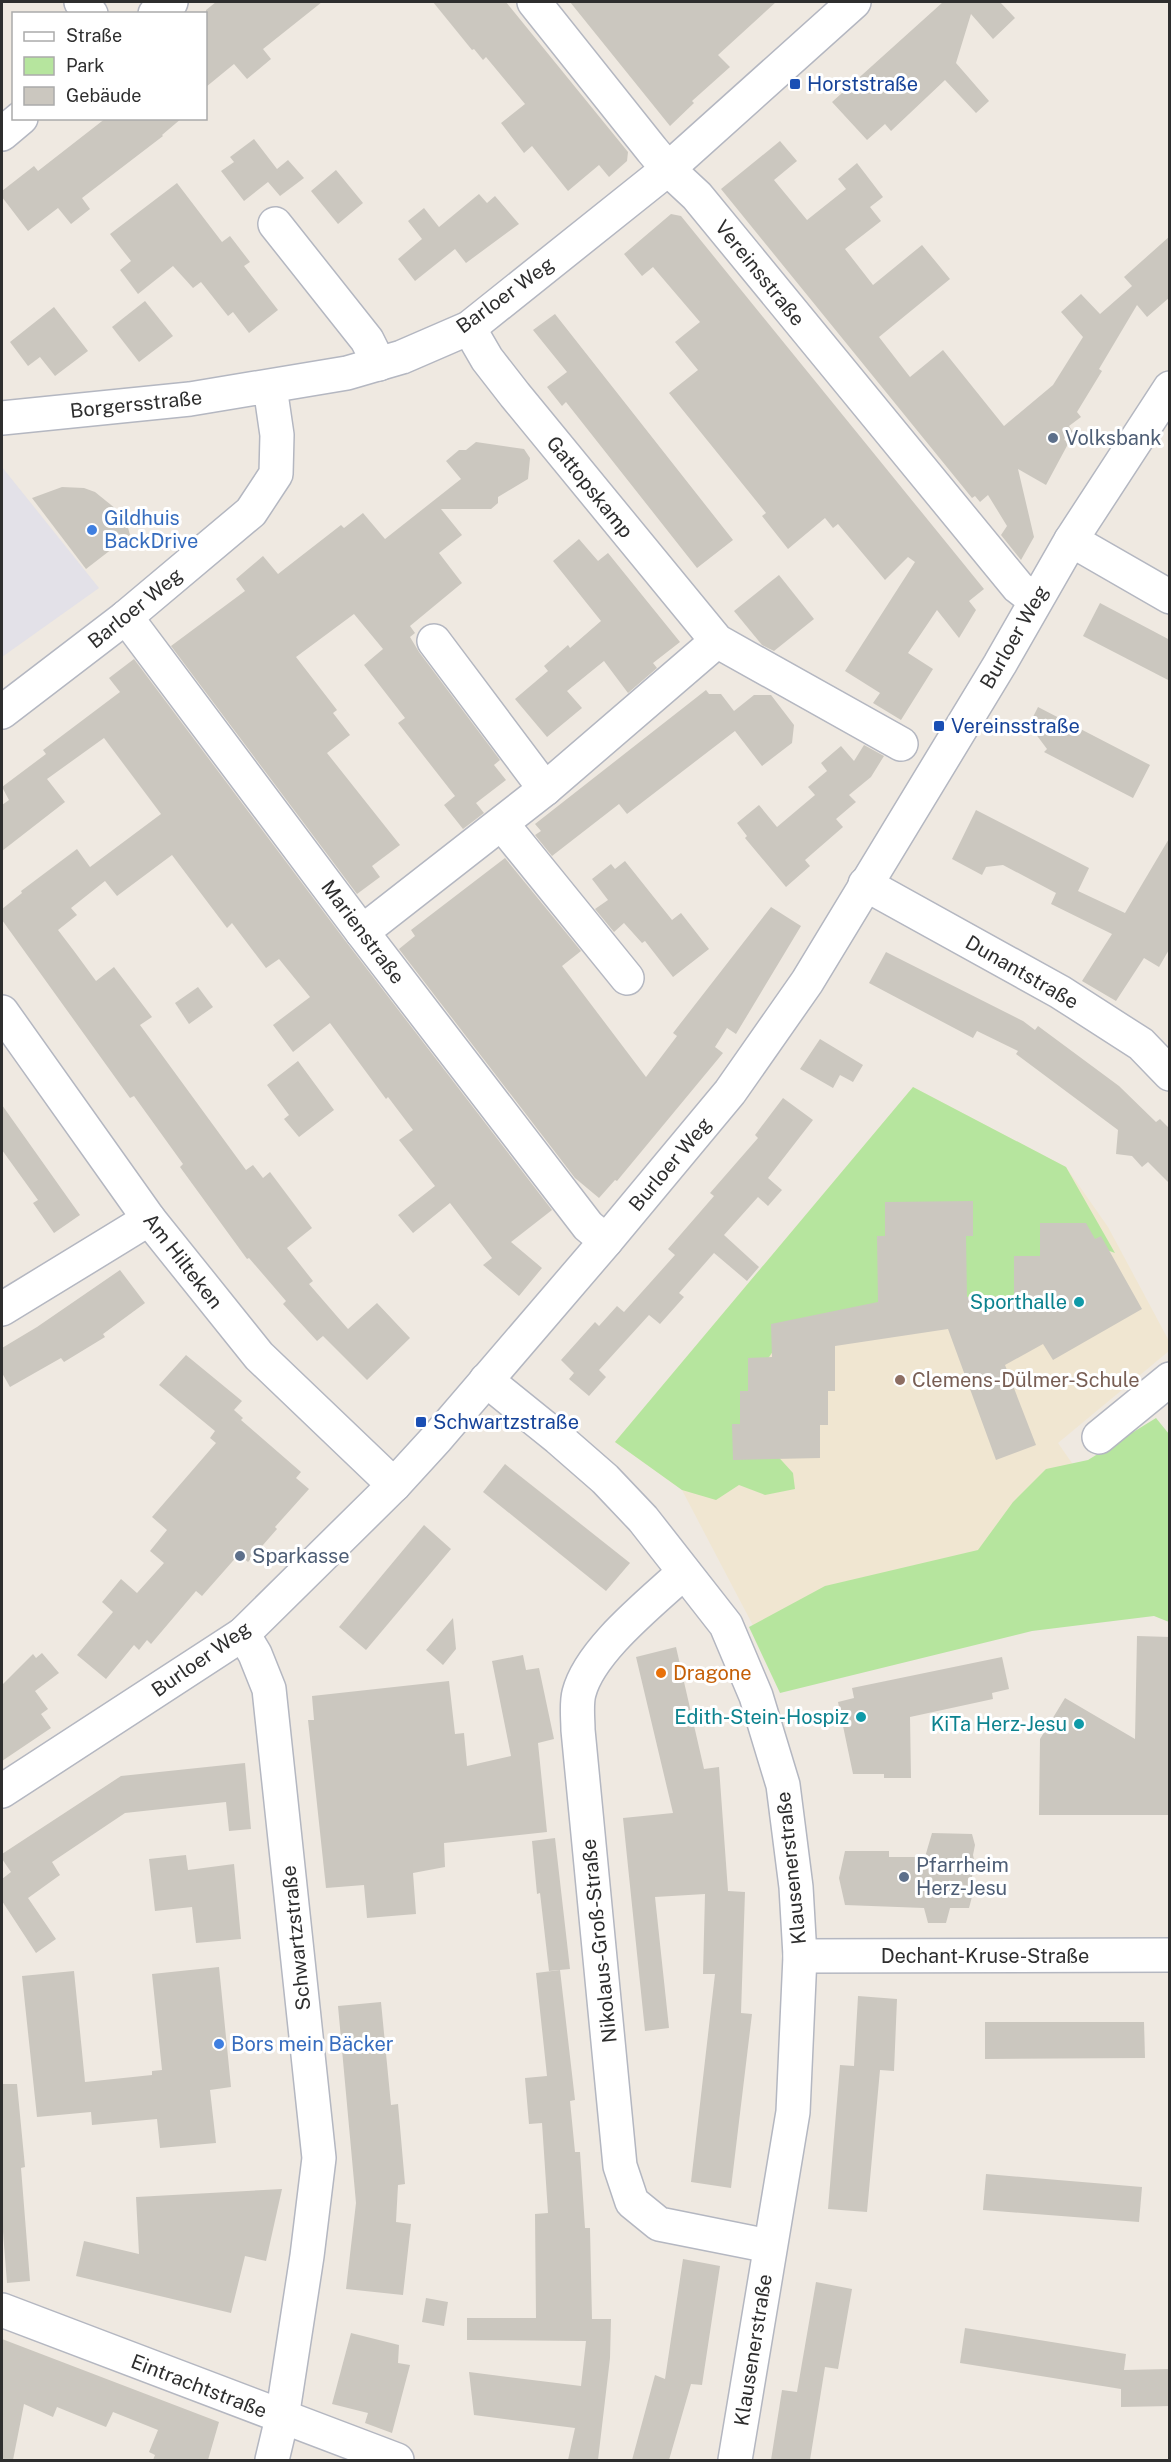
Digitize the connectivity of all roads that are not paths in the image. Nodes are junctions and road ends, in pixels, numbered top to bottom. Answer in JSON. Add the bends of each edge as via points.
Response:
{"nodes":[{"id":1,"x":171,"y":2,"type":"edge"},
{"id":2,"x":534,"y":2,"type":"edge"},
{"id":3,"x":854,"y":2,"type":"edge"},
{"id":4,"x":158,"y":12,"type":"edge"},
{"id":5,"x":19,"y":120,"type":"edge"},
{"id":6,"x":2,"y":134,"type":"edge"},
{"id":7,"x":668,"y":169,"type":"junction"},
{"id":8,"x":275,"y":224,"type":"dead end"},
{"id":9,"x":469,"y":328,"type":"junction"},
{"id":10,"x":379,"y":364,"type":"junction"},
{"id":11,"x":270,"y":387,"type":"junction"},
{"id":12,"x":1170,"y":388,"type":"edge"},
{"id":13,"x":2,"y":418,"type":"edge"},
{"id":14,"x":1071,"y":540,"type":"junction"},
{"id":15,"x":1170,"y":597,"type":"edge"},
{"id":16,"x":1035,"y":600,"type":"junction"},
{"id":17,"x":126,"y":617,"type":"junction"},
{"id":18,"x":434,"y":641,"type":"dead end"},
{"id":19,"x":717,"y":641,"type":"junction"},
{"id":20,"x":2,"y":712,"type":"edge"},
{"id":21,"x":901,"y":744,"type":"dead end"},
{"id":22,"x":546,"y":789,"type":"junction"},
{"id":23,"x":502,"y":824,"type":"junction"},
{"id":24,"x":865,"y":884,"type":"junction"},
{"id":25,"x":362,"y":932,"type":"junction"},
{"id":26,"x":627,"y":978,"type":"dead end"},
{"id":27,"x":2,"y":1012,"type":"edge"},
{"id":28,"x":1170,"y":1074,"type":"edge"},
{"id":29,"x":149,"y":1220,"type":"junction"},
{"id":30,"x":606,"y":1241,"type":"junction"},
{"id":31,"x":2,"y":1309,"type":"edge"},
{"id":32,"x":1170,"y":1379,"type":"edge"},
{"id":33,"x":486,"y":1380,"type":"junction"},
{"id":34,"x":1099,"y":1437,"type":"dead end"},
{"id":35,"x":394,"y":1485,"type":"junction"},
{"id":36,"x":684,"y":1572,"type":"junction"},
{"id":37,"x":243,"y":1634,"type":"junction"},
{"id":38,"x":2,"y":1791,"type":"edge"},
{"id":39,"x":1170,"y":1955,"type":"edge"},
{"id":40,"x":800,"y":1956,"type":"junction"},
{"id":41,"x":769,"y":2246,"type":"junction"},
{"id":42,"x":2,"y":2310,"type":"edge"},
{"id":43,"x":282,"y":2418,"type":"junction"},
{"id":44,"x":272,"y":2460,"type":"edge"},
{"id":45,"x":397,"y":2460,"type":"edge"},
{"id":46,"x":735,"y":2460,"type":"edge"}],
"edges":[{"from":1,"to":4,"type":"street"},
{"from":2,"to":7,"type":"street"},
{"from":3,"to":7,"type":"street","name":"Barloer Weg"},
{"from":5,"to":6,"type":"street"},
{"from":7,"to":9,"type":"street","name":"Barloer Weg"},
{"from":7,"to":16,"type":"street","name":"Vereinsstraße","via":[[704,205],[1018,587]]},
{"from":8,"to":10,"type":"street","via":[[367,340]]},
{"from":9,"to":10,"type":"street","name":"Barloer Weg"},
{"from":9,"to":19,"type":"street","name":"Gattopskamp","via":[[515,395]]},
{"from":10,"to":11,"type":"street","name":"Barloer Weg"},
{"from":11,"to":13,"type":"street","name":"Borgersstraße"},
{"from":11,"to":17,"type":"street","name":"Barloer Weg","via":[[278,456],[276,474],[266,492],[230,531]]},
{"from":12,"to":14,"type":"street","name":"Burloer Weg"},
{"from":14,"to":15,"type":"street"},
{"from":14,"to":16,"type":"street","name":"Burloer Weg"},
{"from":16,"to":24,"type":"street","name":"Burloer Weg"},
{"from":17,"to":20,"type":"street","name":"Barloer Weg"},
{"from":17,"to":25,"type":"street","name":"Marienstraße"},
{"from":18,"to":22,"type":"street"},
{"from":19,"to":21,"type":"street","name":"Gattopskamp"},
{"from":19,"to":22,"type":"street"},
{"from":22,"to":23,"type":"street"},
{"from":23,"to":25,"type":"street"},
{"from":23,"to":26,"type":"street"},
{"from":24,"to":28,"type":"street","name":"Dunantstraße","via":[[1069,998],[1141,1044]]},
{"from":24,"to":30,"type":"street","name":"Burloer Weg","via":[[807,982],[730,1092]]},
{"from":25,"to":30,"type":"street","name":"Marienstraße","via":[[588,1226]]},
{"from":27,"to":29,"type":"street","name":"Am Hilteken"},
{"from":29,"to":31,"type":"street"},
{"from":29,"to":35,"type":"street","name":"Am Hilteken","via":[[259,1356]]},
{"from":30,"to":33,"type":"street","name":"Burloer Weg"},
{"from":32,"to":34,"type":"street"},
{"from":33,"to":35,"type":"street","name":"Burloer Weg"},
{"from":33,"to":36,"type":"street","name":"Klausenerstraße","via":[[605,1479],[643,1519]]},
{"from":35,"to":37,"type":"street","name":"Burloer Weg"},
{"from":36,"to":40,"type":"street","name":"Klausenerstraße","via":[[726,1625],[756,1696],[783,1785]]},
{"from":36,"to":41,"type":"street","name":"Nikolaus-Groß-Straße","via":[[609,1643],[589,1668],[578,1694],[578,1730],[620,2166],[632,2202],[659,2224]]},
{"from":37,"to":38,"type":"street","name":"Burloer Weg"},
{"from":37,"to":43,"type":"street","name":"Schwartzstraße","via":[[269,1689],[319,2158]]},
{"from":39,"to":40,"type":"street","name":"Dechant-Kruse-Straße"},
{"from":40,"to":41,"type":"street","name":"Klausenerstraße","via":[[794,2112]]},
{"from":41,"to":46,"type":"street","name":"Klausenerstraße"},
{"from":42,"to":43,"type":"street","name":"Eintrachtstraße"},
{"from":43,"to":44,"type":"street","name":"Schwartzstraße"},
{"from":43,"to":45,"type":"street","name":"Eintrachtstraße"}]}
